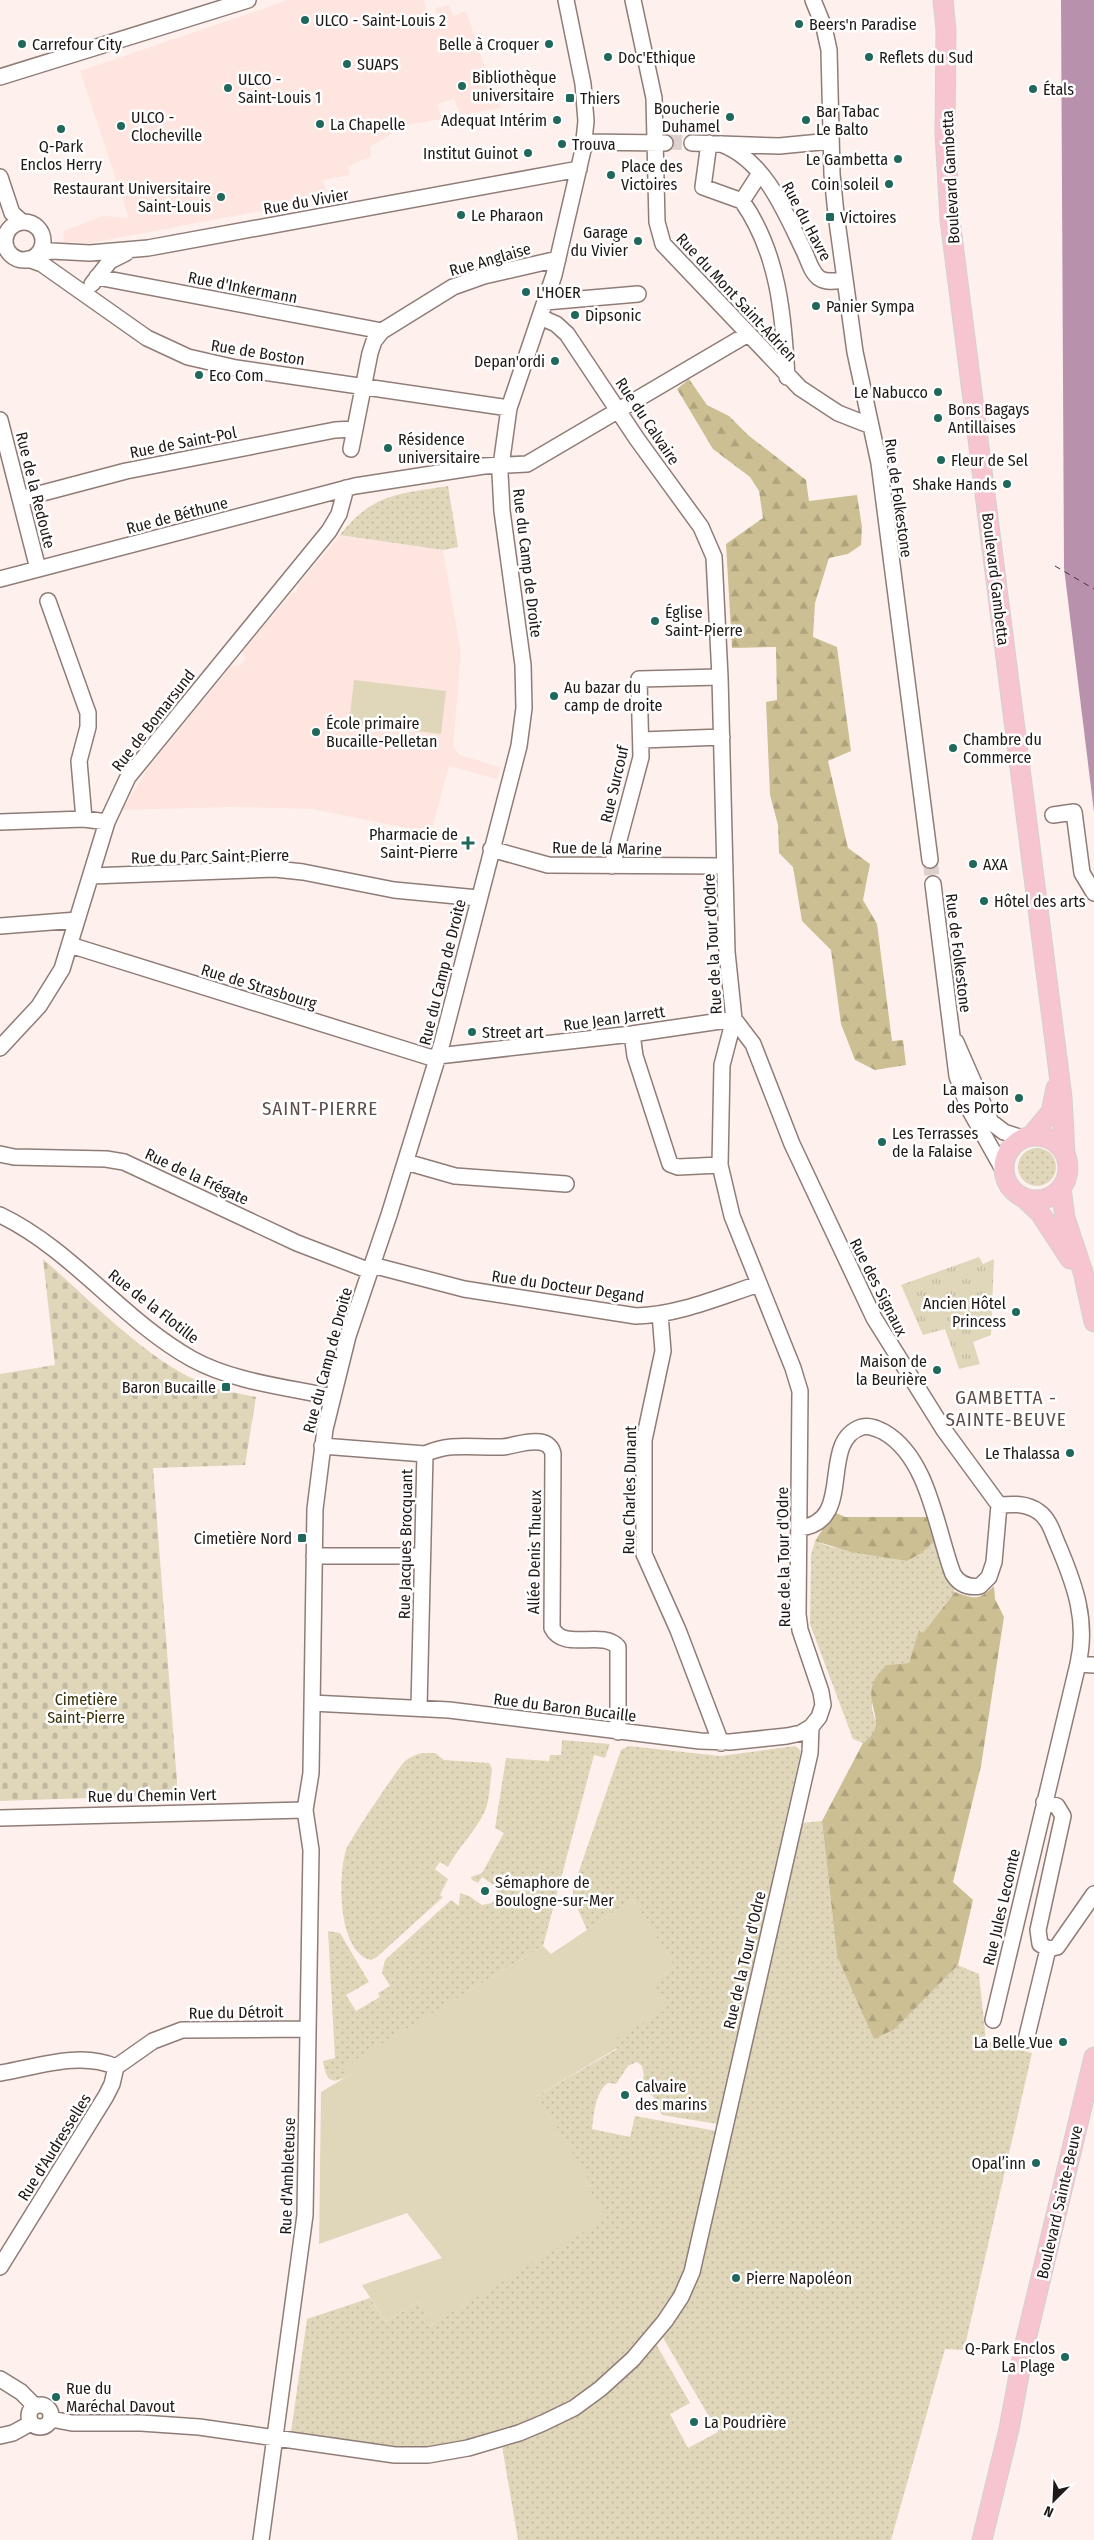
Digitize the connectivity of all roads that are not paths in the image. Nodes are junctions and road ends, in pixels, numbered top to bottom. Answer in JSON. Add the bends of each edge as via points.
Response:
{"nodes":[{"id":1,"x":248,"y":0,"type":"edge"},
{"id":2,"x":633,"y":0,"type":"edge"},
{"id":3,"x":813,"y":0,"type":"edge"},
{"id":4,"x":943,"y":0,"type":"edge"},
{"id":5,"x":951,"y":0,"type":"edge"},
{"id":6,"x":570,"y":1,"type":"edge"},
{"id":7,"x":946,"y":30,"type":"junction"},
{"id":8,"x":0,"y":77,"type":"edge"},
{"id":9,"x":831,"y":141,"type":"junction"},
{"id":10,"x":584,"y":142,"type":"junction"},
{"id":11,"x":662,"y":143,"type":"junction"},
{"id":12,"x":692,"y":143,"type":"tunnel mouth"},
{"id":13,"x":715,"y":144,"type":"junction"},
{"id":14,"x":580,"y":169,"type":"junction"},
{"id":15,"x":760,"y":173,"type":"junction"},
{"id":16,"x":0,"y":178,"type":"edge"},
{"id":17,"x":742,"y":201,"type":"junction"},
{"id":18,"x":21,"y":221,"type":"junction"},
{"id":19,"x":148,"y":248,"type":"junction"},
{"id":20,"x":20,"y":257,"type":"edge"},
{"id":21,"x":558,"y":259,"type":"junction"},
{"id":22,"x":97,"y":277,"type":"junction"},
{"id":23,"x":845,"y":280,"type":"junction"},
{"id":24,"x":86,"y":294,"type":"junction"},
{"id":25,"x":638,"y":294,"type":"dead end"},
{"id":26,"x":545,"y":302,"type":"junction"},
{"id":27,"x":540,"y":317,"type":"junction"},
{"id":28,"x":382,"y":331,"type":"junction"},
{"id":29,"x":748,"y":334,"type":"junction"},
{"id":30,"x":787,"y":377,"type":"junction"},
{"id":31,"x":363,"y":386,"type":"junction"},
{"id":32,"x":509,"y":408,"type":"junction"},
{"id":33,"x":620,"y":410,"type":"junction"},
{"id":34,"x":0,"y":420,"type":"edge"},
{"id":35,"x":872,"y":426,"type":"junction"},
{"id":36,"x":355,"y":429,"type":"junction"},
{"id":37,"x":351,"y":449,"type":"dead end"},
{"id":38,"x":500,"y":465,"type":"junction"},
{"id":39,"x":346,"y":488,"type":"junction"},
{"id":40,"x":20,"y":499,"type":"junction"},
{"id":41,"x":714,"y":557,"type":"joint"},
{"id":42,"x":38,"y":569,"type":"junction"},
{"id":43,"x":0,"y":579,"type":"edge"},
{"id":44,"x":48,"y":601,"type":"dead end"},
{"id":45,"x":720,"y":676,"type":"junction"},
{"id":46,"x":722,"y":737,"type":"junction"},
{"id":47,"x":642,"y":740,"type":"junction"},
{"id":48,"x":1053,"y":816,"type":"dead end"},
{"id":49,"x":84,"y":819,"type":"junction"},
{"id":50,"x":0,"y":822,"type":"edge"},
{"id":51,"x":107,"y":822,"type":"junction"},
{"id":52,"x":491,"y":849,"type":"junction"},
{"id":53,"x":930,"y":860,"type":"tunnel mouth"},
{"id":54,"x":612,"y":866,"type":"junction"},
{"id":55,"x":725,"y":866,"type":"junction"},
{"id":56,"x":90,"y":876,"type":"junction"},
{"id":57,"x":933,"y":884,"type":"tunnel mouth"},
{"id":58,"x":1094,"y":893,"type":"edge"},
{"id":59,"x":478,"y":898,"type":"junction"},
{"id":60,"x":77,"y":920,"type":"junction"},
{"id":61,"x":0,"y":926,"type":"edge"},
{"id":62,"x":70,"y":946,"type":"junction"},
{"id":63,"x":734,"y":1019,"type":"junction"},
{"id":64,"x":950,"y":1027,"type":"junction"},
{"id":65,"x":632,"y":1034,"type":"junction"},
{"id":66,"x":0,"y":1048,"type":"edge"},
{"id":67,"x":438,"y":1057,"type":"junction"},
{"id":68,"x":1057,"y":1067,"type":"junction"},
{"id":69,"x":1027,"y":1137,"type":"junction"},
{"id":70,"x":0,"y":1154,"type":"edge"},
{"id":71,"x":1065,"y":1154,"type":"junction"},
{"id":72,"x":406,"y":1162,"type":"junction"},
{"id":73,"x":720,"y":1165,"type":"junction"},
{"id":74,"x":1004,"y":1171,"type":"junction"},
{"id":75,"x":566,"y":1184,"type":"dead end"},
{"id":76,"x":1061,"y":1188,"type":"junction"},
{"id":77,"x":1023,"y":1197,"type":"junction"},
{"id":78,"x":0,"y":1215,"type":"edge"},
{"id":79,"x":371,"y":1268,"type":"junction"},
{"id":80,"x":759,"y":1284,"type":"junction"},
{"id":81,"x":1086,"y":1288,"type":"junction"},
{"id":82,"x":660,"y":1314,"type":"junction"},
{"id":83,"x":1094,"y":1322,"type":"edge"},
{"id":84,"x":332,"y":1397,"type":"junction"},
{"id":85,"x":322,"y":1446,"type":"junction"},
{"id":86,"x":425,"y":1454,"type":"junction"},
{"id":87,"x":998,"y":1505,"type":"junction"},
{"id":88,"x":799,"y":1528,"type":"junction"},
{"id":89,"x":314,"y":1556,"type":"junction"},
{"id":90,"x":422,"y":1556,"type":"junction"},
{"id":91,"x":1078,"y":1664,"type":"junction"},
{"id":92,"x":1094,"y":1665,"type":"edge"},
{"id":93,"x":312,"y":1703,"type":"junction"},
{"id":94,"x":420,"y":1708,"type":"junction"},
{"id":95,"x":811,"y":1727,"type":"junction"},
{"id":96,"x":618,"y":1732,"type":"junction"},
{"id":97,"x":721,"y":1743,"type":"junction"},
{"id":98,"x":1044,"y":1802,"type":"junction"},
{"id":99,"x":305,"y":1810,"type":"junction"},
{"id":100,"x":0,"y":1818,"type":"edge"},
{"id":101,"x":1094,"y":1894,"type":"edge"},
{"id":102,"x":1048,"y":1949,"type":"junction"},
{"id":103,"x":993,"y":2020,"type":"dead end"},
{"id":104,"x":308,"y":2029,"type":"junction"},
{"id":105,"x":1026,"y":2040,"type":"dead end"},
{"id":106,"x":1094,"y":2057,"type":"edge"},
{"id":107,"x":116,"y":2068,"type":"junction"},
{"id":108,"x":0,"y":2073,"type":"edge"},
{"id":109,"x":0,"y":2267,"type":"edge"},
{"id":110,"x":1024,"y":2348,"type":"junction"},
{"id":111,"x":0,"y":2378,"type":"edge"},
{"id":112,"x":35,"y":2406,"type":"junction"},
{"id":113,"x":51,"y":2419,"type":"junction"},
{"id":114,"x":31,"y":2423,"type":"junction"},
{"id":115,"x":0,"y":2436,"type":"edge"},
{"id":116,"x":275,"y":2438,"type":"junction"},
{"id":117,"x":261,"y":2540,"type":"edge"},
{"id":118,"x":970,"y":2540,"type":"edge"},
{"id":119,"x":982,"y":2540,"type":"edge"}],
"edges":[{"from":1,"to":8,"type":"street"},
{"from":2,"to":11,"type":"street","name":"Rue du Mont Saint-Adrien"},
{"from":3,"to":9,"type":"street","name":"Rue de Folkestone","via":[[829,50]]},
{"from":4,"to":7,"type":"main road"},
{"from":5,"to":7,"type":"main road"},
{"from":6,"to":10,"type":"street","name":"Rue du Camp de Droite","via":[[582,72],[586,115]]},
{"from":7,"to":68,"type":"main road","name":"Boulevard Gambetta","via":[[945,133],[950,220]]},
{"from":9,"to":13,"type":"street","via":[[779,146]]},
{"from":9,"to":23,"type":"street","name":"Rue de Folkestone","via":[[832,181]]},
{"from":10,"to":11,"type":"street"},
{"from":10,"to":14,"type":"street","name":"Rue du Camp de Droite"},
{"from":11,"to":29,"type":"street","name":"Rue du Mont Saint-Adrien","via":[[657,227],[663,244]]},
{"from":12,"to":13,"type":"street"},
{"from":13,"to":15,"type":"street","name":"Rue du Havre","via":[[741,155]]},
{"from":13,"to":17,"type":"street","via":[[703,186]]},
{"from":14,"to":19,"type":"street","name":"Rue du Vivier"},
{"from":14,"to":21,"type":"street","name":"Rue du Camp de Droite"},
{"from":15,"to":17,"type":"street"},
{"from":15,"to":23,"type":"street","name":"Rue du Havre","via":[[783,207],[814,274],[827,281]]},
{"from":16,"to":18,"type":"street","via":[[12,213]]},
{"from":17,"to":30,"type":"street","via":[[758,229],[778,287],[783,310]]},
{"from":18,"to":20,"type":"street","via":[[10,226],[5,237],[6,249]]},
{"from":18,"to":20,"type":"street","via":[[35,225],[42,233],[42,244]]},
{"from":19,"to":20,"type":"street","name":"Rue du Vivier","via":[[90,253],[50,251]]},
{"from":19,"to":22,"type":"street","via":[[114,258]]},
{"from":20,"to":24,"type":"street","name":"Rue de Boston","via":[[42,264]]},
{"from":21,"to":26,"type":"street","name":"Rue du Camp de Droite"},
{"from":21,"to":28,"type":"street","name":"Rue Anglaise","via":[[484,276],[453,287]]},
{"from":22,"to":24,"type":"street"},
{"from":22,"to":28,"type":"street","name":"Rue d'Inkermann"},
{"from":23,"to":35,"type":"street","name":"Rue de Folkestone","via":[[855,352]]},
{"from":24,"to":31,"type":"street","name":"Rue de Boston","via":[[147,338],[179,354],[225,366]]},
{"from":25,"to":26,"type":"street"},
{"from":26,"to":27,"type":"street","name":"Rue du Camp de Droite"},
{"from":27,"to":32,"type":"street","name":"Rue du Camp de Droite"},
{"from":27,"to":33,"type":"street","name":"Rue du Calvaire","via":[[564,330]]},
{"from":28,"to":31,"type":"street","via":[[372,347]]},
{"from":29,"to":30,"type":"street","name":"Rue du Mont Saint-Adrien"},
{"from":29,"to":33,"type":"street","name":"Rue de Béthune"},
{"from":30,"to":35,"type":"street","name":"Rue du Mont Saint-Adrien","via":[[830,408]]},
{"from":31,"to":32,"type":"street","name":"Rue de Boston"},
{"from":31,"to":36,"type":"street"},
{"from":32,"to":38,"type":"street","name":"Rue du Camp de Droite"},
{"from":33,"to":38,"type":"street","name":"Rue de Béthune","via":[[537,460],[521,465]]},
{"from":33,"to":41,"type":"street","name":"Rue du Calvaire","via":[[701,527]]},
{"from":34,"to":40,"type":"street","name":"Rue de la Redoute"},
{"from":35,"to":53,"type":"street","name":"Rue de Folkestone"},
{"from":36,"to":37,"type":"street"},
{"from":36,"to":40,"type":"street","name":"Rue de Saint-Pol","via":[[335,430],[134,470]]},
{"from":38,"to":39,"type":"street","name":"Rue de Béthune"},
{"from":38,"to":52,"type":"street","name":"Rue du Camp de Droite","via":[[502,511],[522,654],[524,708],[515,766]]},
{"from":39,"to":42,"type":"street","name":"Rue de Béthune"},
{"from":39,"to":51,"type":"street","name":"Rue de Bomarsund","via":[[339,514],[328,531],[134,768]]},
{"from":40,"to":42,"type":"street","name":"Rue de la Redoute"},
{"from":41,"to":45,"type":"street","name":"Rue de la Tour d'Odre"},
{"from":42,"to":43,"type":"street","name":"Rue de Béthune"},
{"from":44,"to":49,"type":"street","via":[[88,713],[79,761]]},
{"from":45,"to":46,"type":"street","name":"Rue de la Tour d'Odre"},
{"from":45,"to":47,"type":"street","name":"Rue Surcouf","via":[[639,680]]},
{"from":46,"to":47,"type":"street"},
{"from":46,"to":55,"type":"street","name":"Rue de la Tour d'Odre"},
{"from":47,"to":54,"type":"street","name":"Rue Surcouf","via":[[640,765]]},
{"from":48,"to":58,"type":"street","via":[[1074,812],[1082,872]]},
{"from":49,"to":50,"type":"street"},
{"from":49,"to":51,"type":"street"},
{"from":51,"to":56,"type":"street","name":"Rue de Bomarsund"},
{"from":52,"to":54,"type":"street","name":"Rue de la Marine","via":[[548,865]]},
{"from":52,"to":59,"type":"street","name":"Rue du Camp de Droite"},
{"from":54,"to":55,"type":"street","name":"Rue de la Marine"},
{"from":55,"to":63,"type":"street","name":"Rue de la Tour d'Odre","via":[[728,964]]},
{"from":56,"to":59,"type":"street","name":"Rue du Parc Saint-Pierre","via":[[275,869],[394,890]]},
{"from":56,"to":60,"type":"street","name":"Rue de Bomarsund"},
{"from":57,"to":64,"type":"street","name":"Rue de Folkestone"},
{"from":59,"to":67,"type":"street","name":"Rue du Camp de Droite"},
{"from":60,"to":61,"type":"street"},
{"from":60,"to":62,"type":"street","name":"Rue de Bomarsund"},
{"from":62,"to":66,"type":"street","name":"Rue de Bomarsund","via":[[46,997]]},
{"from":62,"to":67,"type":"street","name":"Rue de Strasbourg"},
{"from":63,"to":65,"type":"street","name":"Rue Jean Jarrett"},
{"from":63,"to":73,"type":"street","name":"Rue de la Tour d'Odre","via":[[722,1065]]},
{"from":63,"to":87,"type":"street","name":"Rue des Signaux","via":[[753,1044],[792,1144],[870,1312],[944,1430]]},
{"from":64,"to":69,"type":"street","name":"Rue de Folkestone","via":[[988,1118],[1004,1132]]},
{"from":64,"to":74,"type":"street","name":"Rue de Folkestone","via":[[953,1059],[962,1095]]},
{"from":65,"to":67,"type":"street","name":"Rue Jean Jarrett"},
{"from":65,"to":73,"type":"street","via":[[635,1056],[670,1164],[678,1167]]},
{"from":67,"to":72,"type":"street","name":"Rue du Camp de Droite"},
{"from":68,"to":69,"type":"main road","name":"Boulevard Gambetta","via":[[1053,1108],[1043,1124]]},
{"from":68,"to":71,"type":"main road","name":"Boulevard Gambetta"},
{"from":69,"to":71,"type":"main road","via":[[1051,1139]]},
{"from":69,"to":74,"type":"main road","via":[[1008,1152]]},
{"from":70,"to":79,"type":"street","name":"Rue de la Frégate","via":[[14,1158],[113,1159],[124,1162],[297,1243]]},
{"from":71,"to":76,"type":"main road","via":[[1068,1171]]},
{"from":72,"to":75,"type":"street","via":[[455,1176]]},
{"from":72,"to":79,"type":"street","name":"Rue du Camp de Droite"},
{"from":73,"to":80,"type":"street","name":"Rue de la Tour d'Odre","via":[[728,1204]]},
{"from":74,"to":77,"type":"main road","via":[[1010,1187]]},
{"from":76,"to":77,"type":"main road","via":[[1043,1199]]},
{"from":76,"to":81,"type":"main road","via":[[1065,1218]]},
{"from":77,"to":81,"type":"main road","via":[[1044,1218]]},
{"from":78,"to":84,"type":"street","name":"Rue de la Flotille","via":[[44,1240],[151,1330],[192,1359],[228,1374]]},
{"from":79,"to":82,"type":"street","name":"Rue du Docteur Degand","via":[[464,1289],[636,1316]]},
{"from":79,"to":84,"type":"street","name":"Rue du Camp de Droite"},
{"from":80,"to":82,"type":"street","name":"Rue du Docteur Degand"},
{"from":80,"to":88,"type":"street","name":"Rue de la Tour d'Odre","via":[[794,1368],[800,1391]]},
{"from":81,"to":83,"type":"main road"},
{"from":82,"to":97,"type":"street","name":"Rue Charles Dunant","via":[[663,1351],[644,1440],[644,1554],[680,1635]]},
{"from":84,"to":85,"type":"street","name":"Rue du Camp de Droite"},
{"from":85,"to":86,"type":"street","name":"Rue Jacques Brocquant"},
{"from":85,"to":89,"type":"street","name":"Rue du Camp de Droite"},
{"from":86,"to":90,"type":"street","name":"Rue Jacques Brocquant"},
{"from":86,"to":96,"type":"street","name":"Allée Denis Thueux","via":[[447,1446],[502,1447],[521,1442],[542,1442],[551,1448],[551,1625],[560,1637],[609,1641],[618,1646]]},
{"from":87,"to":88,"type":"street","via":[[992,1570],[980,1586],[965,1585],[953,1574],[916,1466],[894,1439],[875,1428],[864,1427],[853,1432],[843,1443],[832,1500],[826,1514],[814,1525]]},
{"from":87,"to":91,"type":"street","via":[[1027,1506],[1041,1513],[1049,1524],[1080,1604],[1083,1632]]},
{"from":88,"to":95,"type":"street","name":"Rue de la Tour d'Odre","via":[[798,1622],[823,1698],[822,1712]]},
{"from":89,"to":90,"type":"street"},
{"from":89,"to":93,"type":"street","name":"Rue du Camp de Droite"},
{"from":90,"to":94,"type":"street","name":"Rue Jacques Brocquant"},
{"from":91,"to":92,"type":"street"},
{"from":91,"to":98,"type":"street","name":"Rue Jules Lecomte"},
{"from":93,"to":94,"type":"street","name":"Rue du Baron Bucaille"},
{"from":93,"to":99,"type":"street","name":"Rue du Camp de Droite","via":[[311,1773]]},
{"from":94,"to":96,"type":"street","name":"Rue du Baron Bucaille"},
{"from":95,"to":97,"type":"street","name":"Rue du Baron Bucaille","via":[[787,1736]]},
{"from":95,"to":116,"type":"street","name":"Rue de la Tour d'Odre","via":[[810,1754],[694,2264],[671,2314],[624,2368],[600,2389],[554,2418],[500,2439],[454,2450],[405,2456]]},
{"from":96,"to":97,"type":"street","name":"Rue du Baron Bucaille"},
{"from":98,"to":102,"type":"street","via":[[1057,1806],[1063,1816],[1038,1935],[1040,1944]]},
{"from":98,"to":103,"type":"street","name":"Rue Jules Lecomte"},
{"from":99,"to":100,"type":"street","name":"Rue du Chemin Vert"},
{"from":99,"to":104,"type":"street","name":"Rue d'Ambleteuse","via":[[311,1846]]},
{"from":101,"to":102,"type":"street","via":[[1060,1944]]},
{"from":102,"to":105,"type":"street"},
{"from":104,"to":107,"type":"street","name":"Rue du Détroit","via":[[182,2030],[153,2041]]},
{"from":104,"to":116,"type":"street","name":"Rue d'Ambleteuse","via":[[305,2215]]},
{"from":106,"to":110,"type":"main road","name":"Boulevard Sainte-Beuve"},
{"from":107,"to":108,"type":"street","via":[[95,2060],[80,2059]]},
{"from":107,"to":109,"type":"street","name":"Rue d'Audresselles","via":[[106,2096]]},
{"from":110,"to":118,"type":"main road","name":"Boulevard Sainte-Beuve","via":[[999,2427]]},
{"from":110,"to":119,"type":"main road","name":"Boulevard Sainte-Beuve","via":[[1009,2430]]},
{"from":111,"to":112,"type":"street"},
{"from":112,"to":113,"type":"street","via":[[47,2408]]},
{"from":112,"to":114,"type":"street","via":[[29,2414]]},
{"from":113,"to":114,"type":"street","via":[[42,2427]]},
{"from":113,"to":116,"type":"street","name":"Rue de la Tour d'Odre","via":[[72,2423],[156,2424]]},
{"from":114,"to":115,"type":"street","via":[[14,2433]]},
{"from":116,"to":117,"type":"street","name":"Rue d'Ambleteuse"}]}
